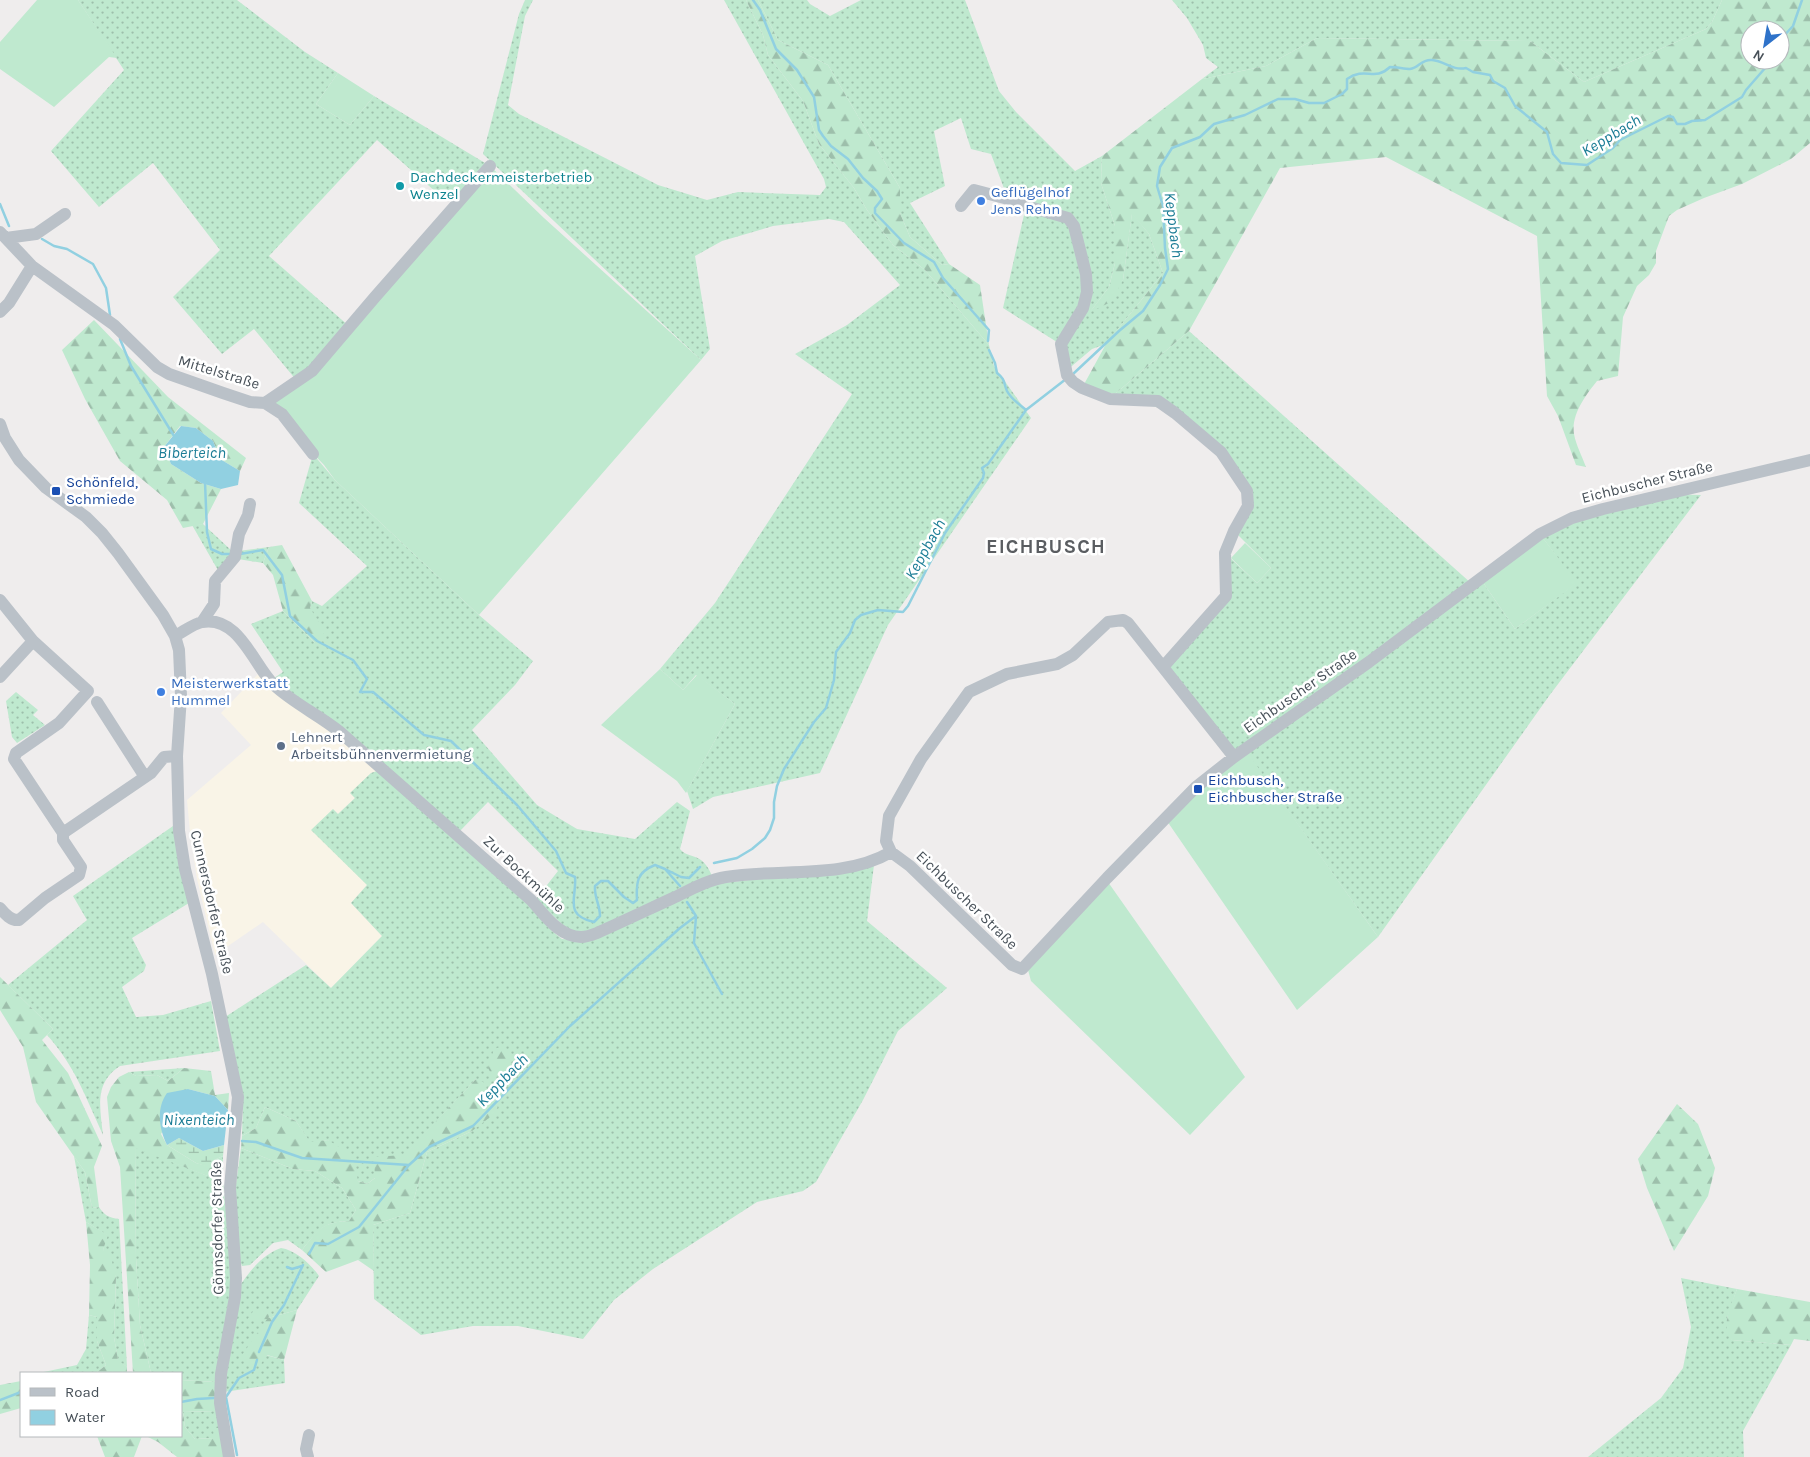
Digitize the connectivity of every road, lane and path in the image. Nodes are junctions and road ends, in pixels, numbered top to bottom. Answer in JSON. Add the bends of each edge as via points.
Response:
{"nodes":[{"id":1,"x":490,"y":166,"type":"dead end"},
{"id":2,"x":961,"y":206,"type":"dead end"},
{"id":3,"x":65,"y":214,"type":"dead end"},
{"id":4,"x":3,"y":235,"type":"edge"},
{"id":5,"x":32,"y":266,"type":"junction"},
{"id":6,"x":0,"y":312,"type":"edge"},
{"id":7,"x":265,"y":403,"type":"junction"},
{"id":8,"x":0,"y":424,"type":"edge"},
{"id":9,"x":313,"y":454,"type":"dead end"},
{"id":10,"x":1810,"y":460,"type":"edge"},
{"id":11,"x":250,"y":504,"type":"dead end"},
{"id":12,"x":0,"y":600,"type":"edge"},
{"id":13,"x":202,"y":622,"type":"junction"},
{"id":14,"x":175,"y":636,"type":"junction"},
{"id":15,"x":32,"y":641,"type":"junction"},
{"id":16,"x":1163,"y":667,"type":"junction"},
{"id":17,"x":0,"y":677,"type":"edge"},
{"id":18,"x":97,"y":702,"type":"dead end"},
{"id":19,"x":177,"y":756,"type":"junction"},
{"id":20,"x":1234,"y":757,"type":"junction"},
{"id":21,"x":145,"y":777,"type":"junction"},
{"id":22,"x":63,"y":833,"type":"junction"},
{"id":23,"x":891,"y":852,"type":"junction"},
{"id":24,"x":0,"y":908,"type":"edge"},
{"id":25,"x":231,"y":1062,"type":"joint"},
{"id":26,"x":309,"y":1436,"type":"dead end"},
{"id":27,"x":229,"y":1457,"type":"edge"},
{"id":28,"x":308,"y":1457,"type":"edge"}],
"edges":[{"from":1,"to":7,"type":"street","name":"Mittelstraße","via":[[312,371]]},
{"from":2,"to":16,"type":"street","via":[[974,190],[1068,218],[1074,226],[1087,292],[1083,308],[1060,344],[1074,382],[1110,400],[1158,401],[1221,452],[1247,491],[1248,506],[1225,553],[1226,596]]},
{"from":3,"to":4,"type":"street","name":"Mittelstraße","via":[[36,234]]},
{"from":4,"to":5,"type":"street","name":"Mittelstraße"},
{"from":5,"to":6,"type":"street","via":[[9,304]]},
{"from":5,"to":7,"type":"street","name":"Mittelstraße","via":[[114,325],[157,367],[223,393],[250,402]]},
{"from":7,"to":9,"type":"street","via":[[282,414]]},
{"from":8,"to":14,"type":"street","name":"Cunnersdorfer Straße","via":[[19,460],[39,481],[102,533],[150,596]]},
{"from":10,"to":20,"type":"street","name":"Eichbuscher Straße","via":[[1603,509],[1572,518],[1540,534],[1369,662]]},
{"from":11,"to":13,"type":"street","via":[[239,534],[236,554],[215,581],[214,604]]},
{"from":12,"to":15,"type":"street"},
{"from":13,"to":14,"type":"street"},
{"from":13,"to":23,"type":"street","name":"Zur Bockmühle","via":[[216,623],[236,634],[276,687],[340,732],[569,935],[596,934],[710,880],[847,867],[878,860]]},
{"from":14,"to":19,"type":"street","name":"Cunnersdorfer Straße","via":[[181,666]]},
{"from":15,"to":17,"type":"street"},
{"from":15,"to":22,"type":"street","via":[[88,691],[59,723],[16,753],[14,759]]},
{"from":16,"to":20,"type":"street"},
{"from":16,"to":23,"type":"street","via":[[1123,620],[1108,622],[1074,655],[1057,664],[1007,674],[969,692],[920,759],[889,816],[886,841]]},
{"from":18,"to":21,"type":"street"},
{"from":19,"to":21,"type":"street","via":[[164,757]]},
{"from":19,"to":25,"type":"street","name":"Cunnersdorfer Straße","via":[[178,819],[185,869]]},
{"from":20,"to":23,"type":"street","name":"Eichbuscher Straße","via":[[1192,790],[1022,969],[1012,965],[910,866]]},
{"from":21,"to":22,"type":"street"},
{"from":22,"to":24,"type":"street","via":[[63,840],[81,867],[79,875],[19,920],[14,921]]},
{"from":25,"to":27,"type":"street","name":"Gönnsdorfer Straße","via":[[238,1097],[230,1188],[236,1278],[221,1374],[220,1403]]},
{"from":26,"to":28,"type":"street"}]}
